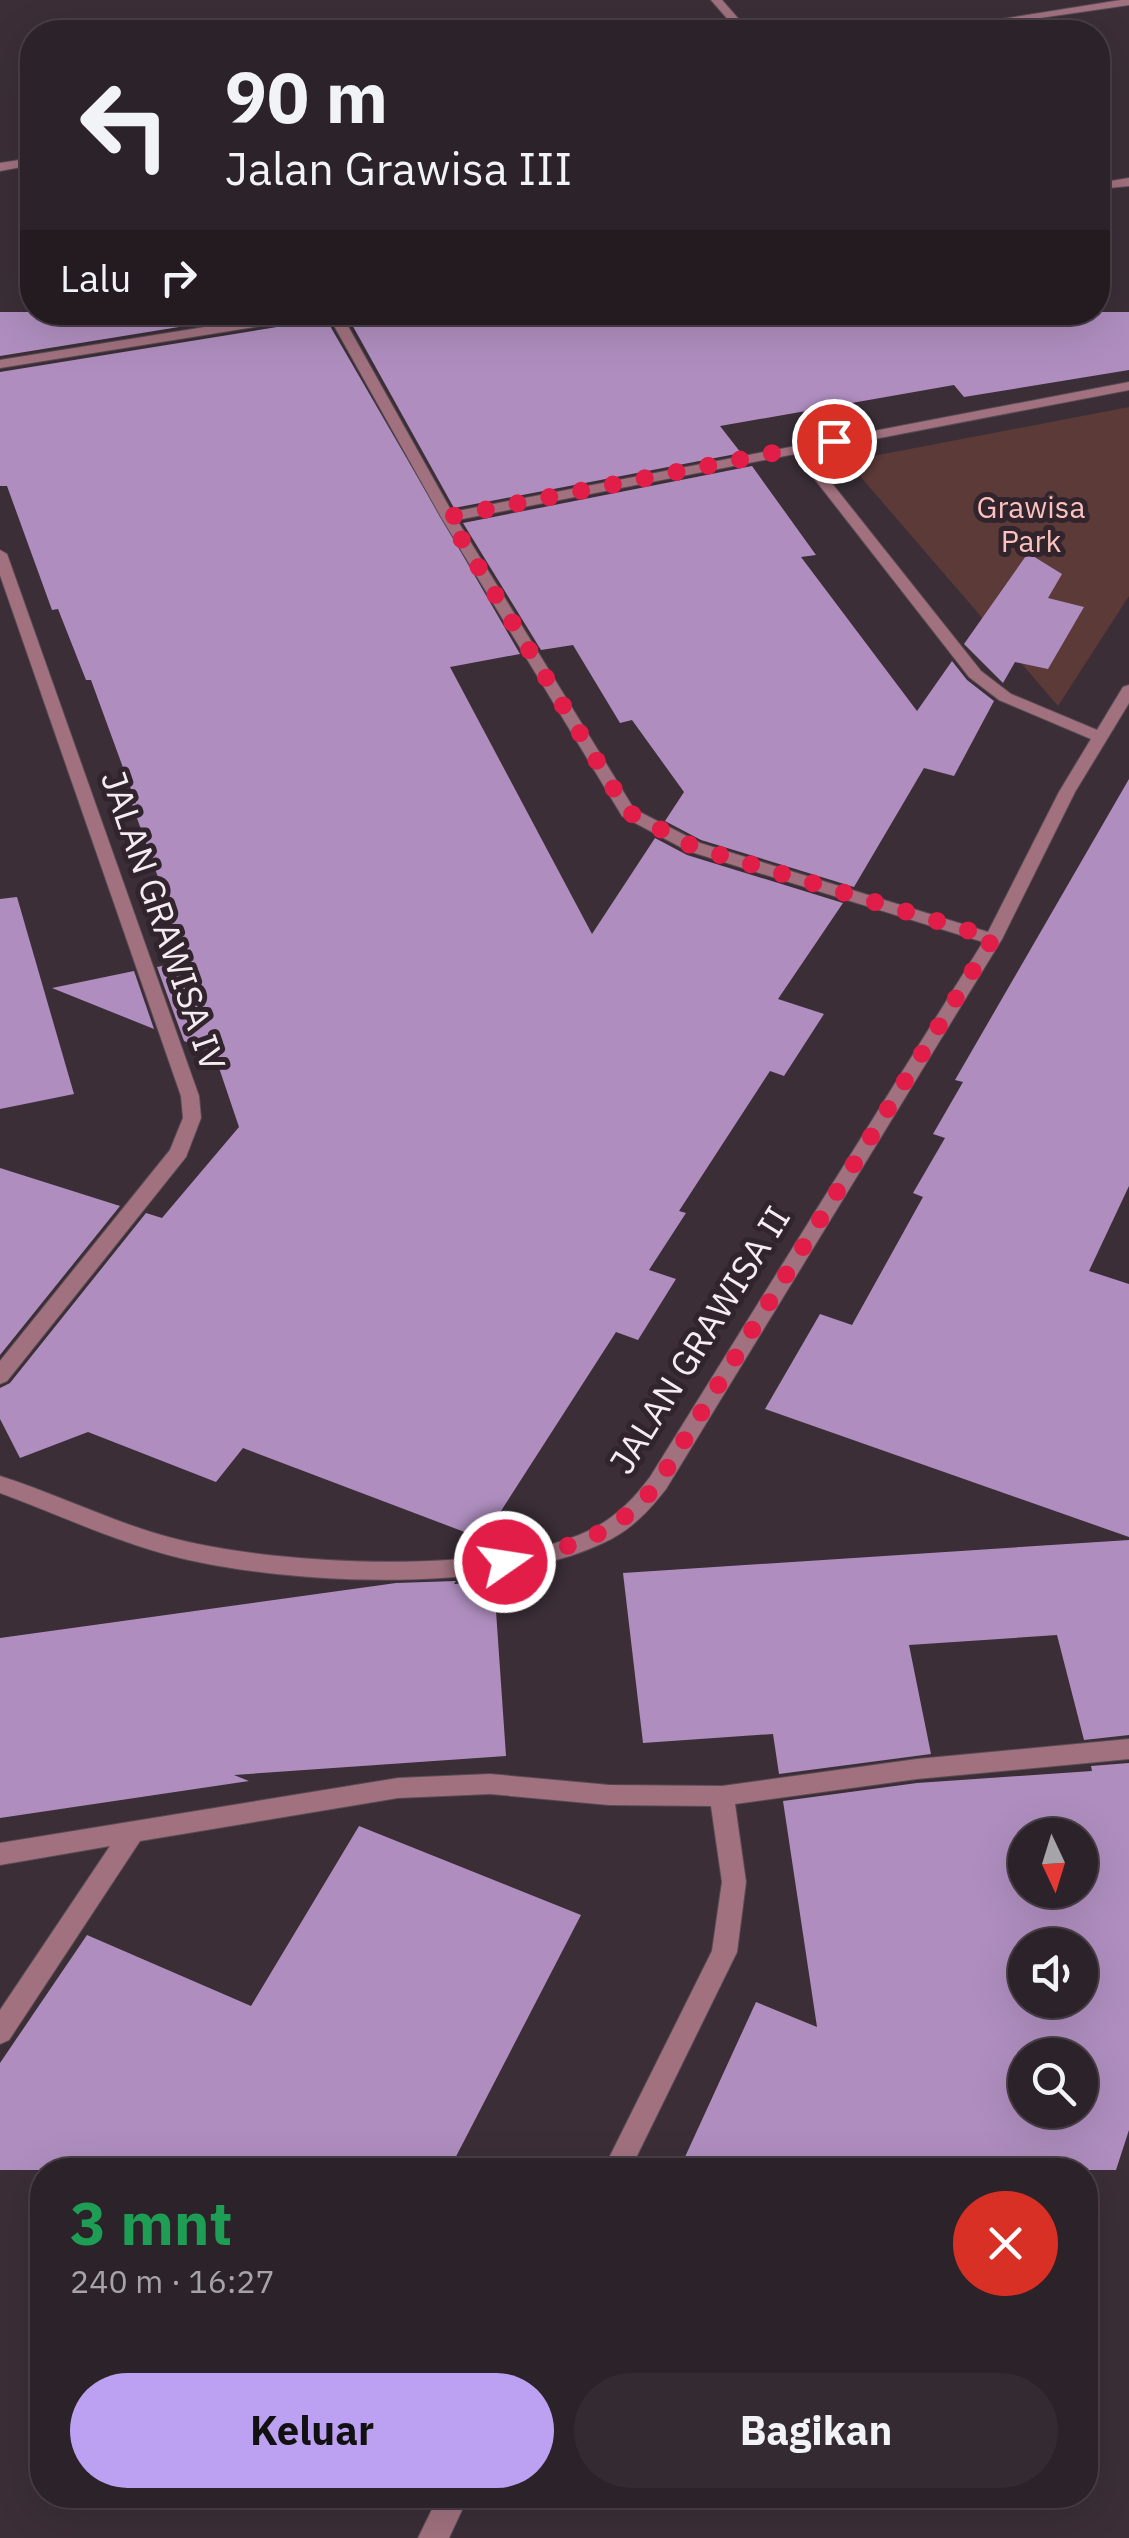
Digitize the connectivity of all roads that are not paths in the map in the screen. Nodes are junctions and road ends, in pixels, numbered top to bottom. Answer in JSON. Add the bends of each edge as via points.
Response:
{"nodes":[{"id":1,"x":716,"y":0,"type":"edge"},
{"id":2,"x":1129,"y":2,"type":"edge"},
{"id":3,"x":734,"y":20,"type":"edge"},
{"id":4,"x":1007,"y":20,"type":"edge"},
{"id":5,"x":247,"y":325,"type":"edge"},
{"id":6,"x":337,"y":325,"type":"edge"},
{"id":7,"x":0,"y":364,"type":"edge"},
{"id":8,"x":1129,"y":386,"type":"edge"},
{"id":9,"x":797,"y":448,"type":"junction"},
{"id":10,"x":448,"y":517,"type":"junction"},
{"id":11,"x":0,"y":554,"type":"edge"},
{"id":12,"x":1129,"y":690,"type":"edge"},
{"id":13,"x":1100,"y":737,"type":"junction"},
{"id":14,"x":993,"y":938,"type":"junction"},
{"id":15,"x":0,"y":1376,"type":"edge"},
{"id":16,"x":0,"y":1484,"type":"edge"},
{"id":17,"x":1129,"y":1749,"type":"edge"},
{"id":18,"x":722,"y":1796,"type":"junction"},
{"id":19,"x":132,"y":1833,"type":"junction"},
{"id":20,"x":0,"y":1854,"type":"edge"},
{"id":21,"x":0,"y":2032,"type":"edge"},
{"id":22,"x":622,"y":2158,"type":"edge"},
{"id":23,"x":448,"y":2508,"type":"edge"},
{"id":24,"x":433,"y":2538,"type":"edge"}],
"edges":[{"from":1,"to":3,"type":"street"},
{"from":2,"to":4,"type":"street"},
{"from":5,"to":7,"type":"street"},
{"from":6,"to":10,"type":"street"},
{"from":8,"to":9,"type":"street"},
{"from":9,"to":10,"type":"street"},
{"from":9,"to":13,"type":"street","via":[[975,674],[1004,697]]},
{"from":10,"to":14,"type":"street","via":[[628,812],[694,847]]},
{"from":11,"to":15,"type":"street","name":"JALAN GRAWISA IV","via":[[190,1096],[192,1118],[179,1152]]},
{"from":12,"to":13,"type":"street","name":"JALAN GRAWISA II"},
{"from":13,"to":14,"type":"street","name":"JALAN GRAWISA II"},
{"from":14,"to":16,"type":"street","name":"JALAN GRAWISA II","via":[[658,1483],[634,1514],[604,1533],[505,1562],[394,1570],[280,1566],[174,1548]]},
{"from":17,"to":18,"type":"street","via":[[917,1768]]},
{"from":18,"to":19,"type":"street","via":[[490,1784],[398,1788]]},
{"from":18,"to":22,"type":"street","via":[[734,1882],[724,1952]]},
{"from":19,"to":20,"type":"street"},
{"from":19,"to":21,"type":"street"},
{"from":23,"to":24,"type":"street"}]}
